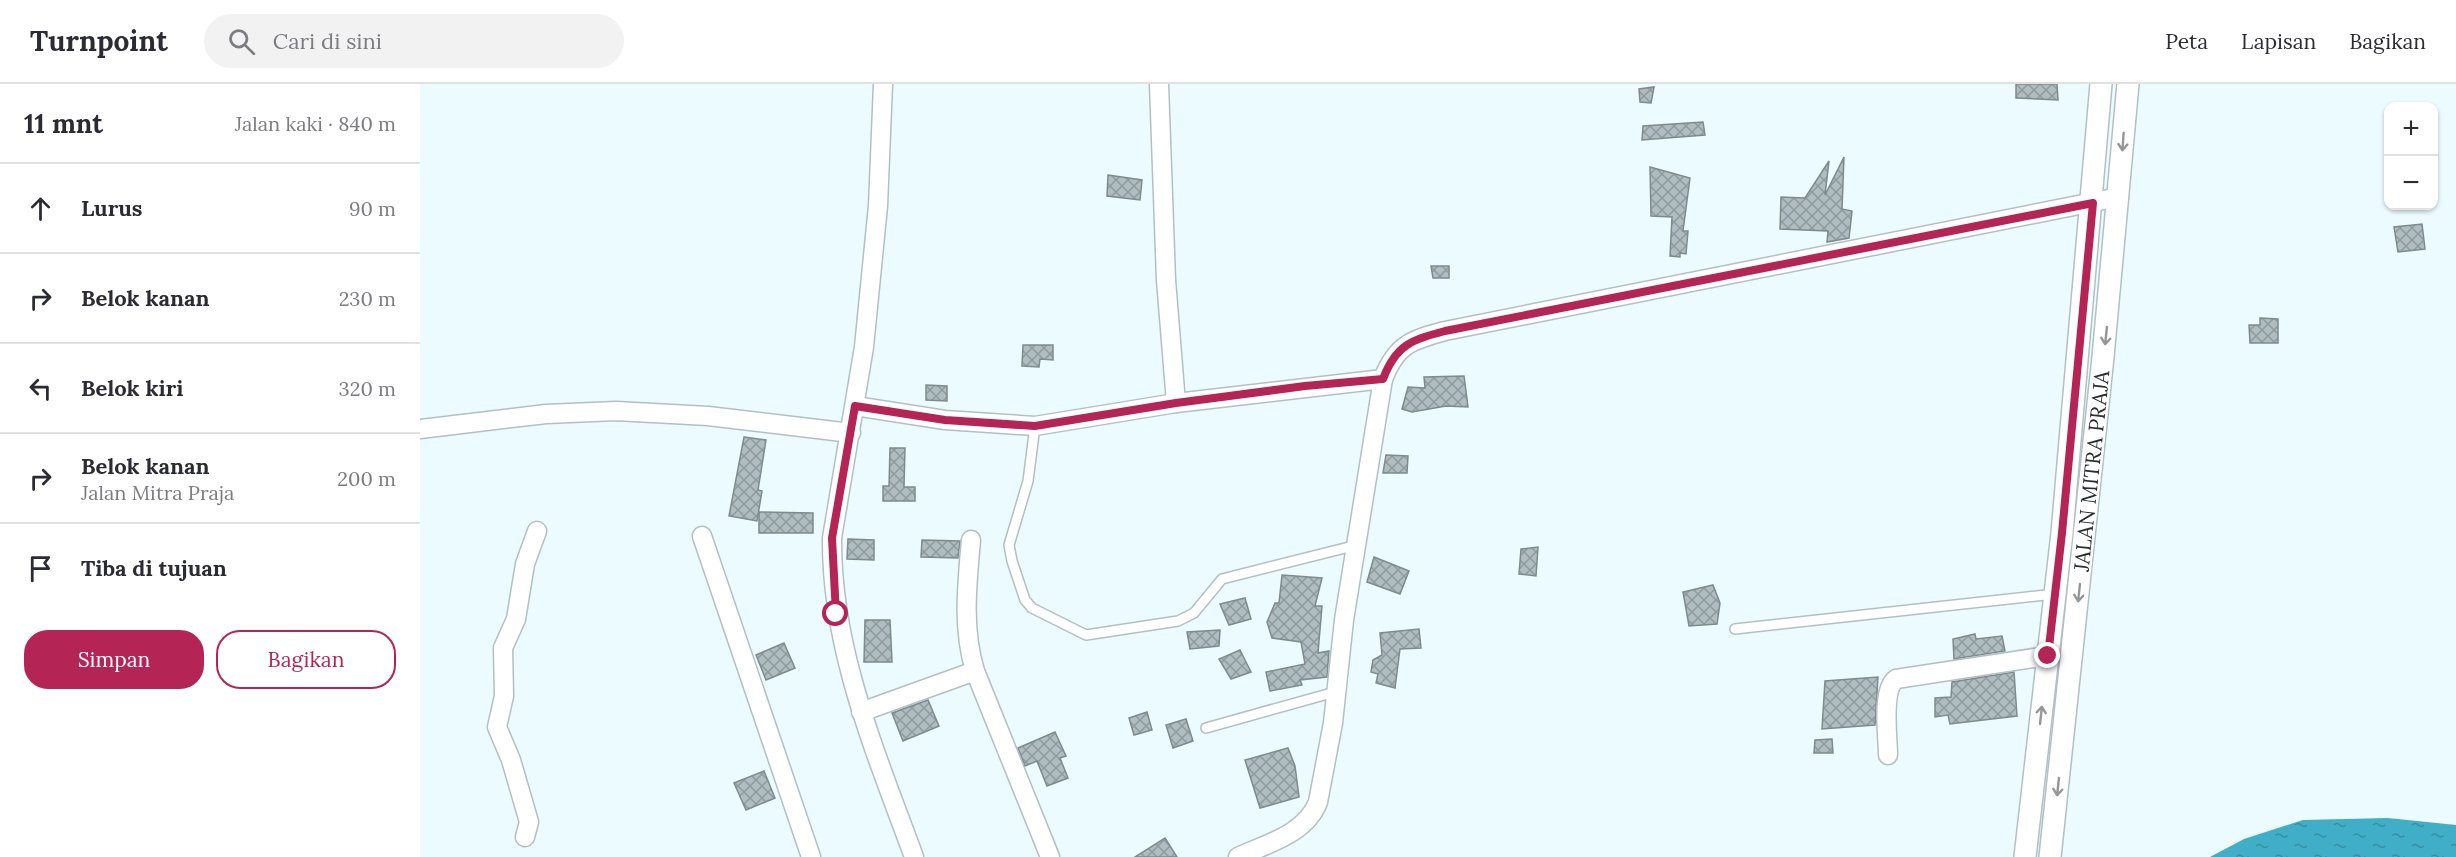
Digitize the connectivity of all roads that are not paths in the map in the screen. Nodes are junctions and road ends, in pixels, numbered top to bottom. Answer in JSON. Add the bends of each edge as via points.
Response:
{"nodes":[{"id":1,"x":883,"y":84,"type":"edge"},
{"id":2,"x":1159,"y":84,"type":"edge"},
{"id":3,"x":2101,"y":84,"type":"edge"},
{"id":4,"x":2128,"y":84,"type":"edge"},
{"id":5,"x":2120,"y":197,"type":"junction"},
{"id":6,"x":2093,"y":203,"type":"junction"},
{"id":7,"x":1383,"y":379,"type":"junction"},
{"id":8,"x":1176,"y":403,"type":"junction"},
{"id":9,"x":855,"y":406,"type":"junction"},
{"id":10,"x":1035,"y":426,"type":"junction"},
{"id":11,"x":420,"y":429,"type":"edge"},
{"id":12,"x":851,"y":433,"type":"junction"},
{"id":13,"x":537,"y":531,"type":"dead end"},
{"id":14,"x":702,"y":536,"type":"dead end"},
{"id":15,"x":970,"y":540,"type":"dead end"},
{"id":16,"x":1357,"y":545,"type":"junction"},
{"id":17,"x":2055,"y":594,"type":"junction"},
{"id":18,"x":1735,"y":629,"type":"dead end"},
{"id":19,"x":2048,"y":656,"type":"junction"},
{"id":20,"x":975,"y":671,"type":"junction"},
{"id":21,"x":1335,"y":692,"type":"junction"},
{"id":22,"x":861,"y":712,"type":"junction"},
{"id":23,"x":1206,"y":728,"type":"dead end"},
{"id":24,"x":1888,"y":755,"type":"dead end"},
{"id":25,"x":525,"y":837,"type":"dead end"},
{"id":26,"x":811,"y":857,"type":"edge"},
{"id":27,"x":914,"y":857,"type":"edge"},
{"id":28,"x":1050,"y":857,"type":"edge"},
{"id":29,"x":1238,"y":857,"type":"edge"},
{"id":30,"x":2025,"y":857,"type":"edge"},
{"id":31,"x":2050,"y":857,"type":"edge"}],
"edges":[{"from":1,"to":9,"type":"street","via":[[878,206]]},
{"from":2,"to":8,"type":"street","via":[[1165,269]]},
{"from":3,"to":6,"type":"street","name":"JALAN MITRA PRAJA"},
{"from":4,"to":5,"type":"street","name":"JALAN MITRA PRAJA","one_way":true},
{"from":5,"to":6,"type":"street"},
{"from":5,"to":31,"type":"street","name":"JALAN MITRA PRAJA","one_way":true},
{"from":6,"to":7,"type":"street","via":[[1445,331],[1405,345],[1395,354]]},
{"from":6,"to":17,"type":"street","name":"JALAN MITRA PRAJA"},
{"from":7,"to":8,"type":"street"},
{"from":7,"to":16,"type":"street"},
{"from":8,"to":10,"type":"street"},
{"from":9,"to":10,"type":"street","via":[[945,420]]},
{"from":9,"to":12,"type":"street"},
{"from":10,"to":16,"type":"lane","via":[[1028,481],[1009,544],[1012,561],[1025,600],[1032,608],[1086,635],[1178,621],[1194,613],[1222,579]]},
{"from":11,"to":12,"type":"street","via":[[546,414],[616,411],[708,416]]},
{"from":12,"to":22,"type":"street","via":[[832,538],[832,569],[836,614]]},
{"from":13,"to":25,"type":"street","via":[[525,564],[516,619],[503,648],[504,696],[497,727],[529,822]]},
{"from":14,"to":26,"type":"street"},
{"from":15,"to":20,"type":"street","via":[[966,628]]},
{"from":16,"to":21,"type":"street"},
{"from":17,"to":18,"type":"lane"},
{"from":17,"to":19,"type":"street","name":"JALAN MITRA PRAJA"},
{"from":19,"to":24,"type":"street","via":[[1896,679],[1888,688],[1887,697]]},
{"from":30,"to":19,"type":"street","name":"JALAN MITRA PRAJA","one_way":true},
{"from":20,"to":22,"type":"street"},
{"from":20,"to":28,"type":"street"},
{"from":21,"to":23,"type":"lane"},
{"from":21,"to":29,"type":"street","via":[[1333,723],[1314,812],[1291,833]]},
{"from":22,"to":27,"type":"street"}]}
